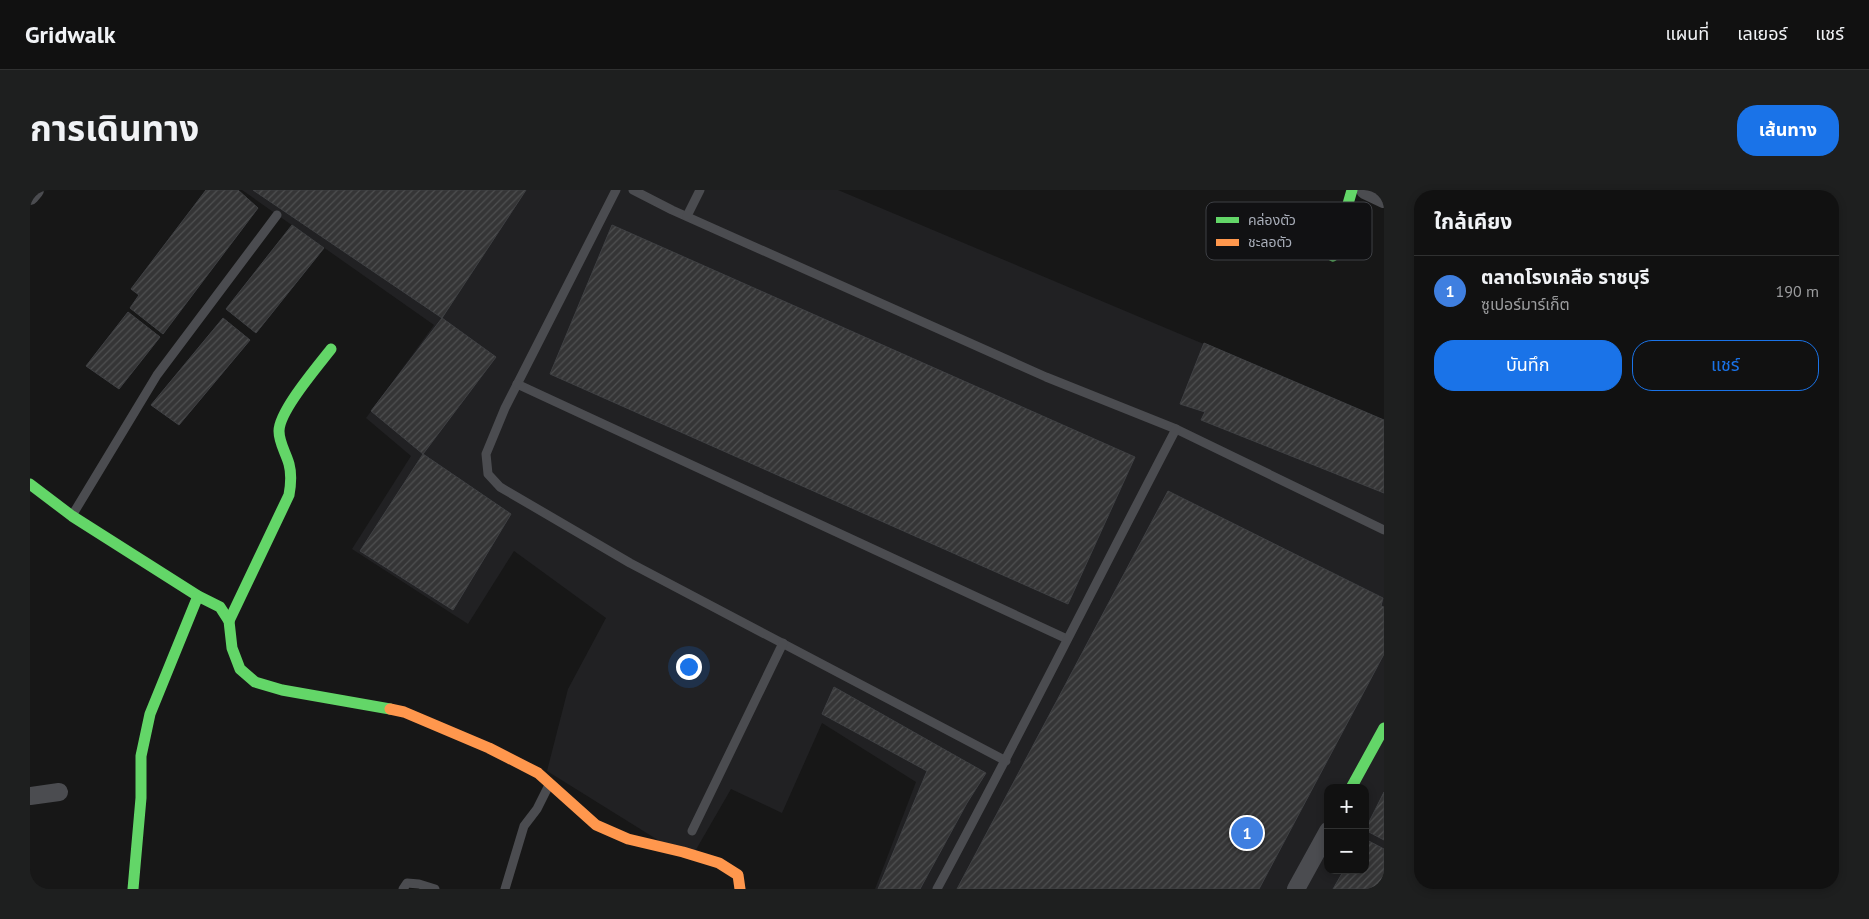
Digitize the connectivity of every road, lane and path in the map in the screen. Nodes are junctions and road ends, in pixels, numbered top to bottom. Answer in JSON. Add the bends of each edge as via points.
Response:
{"nodes":[{"id":1,"x":35,"y":190,"type":"edge"},
{"id":2,"x":616,"y":190,"type":"edge"},
{"id":3,"x":633,"y":190,"type":"edge"},
{"id":4,"x":700,"y":190,"type":"edge"},
{"id":5,"x":1365,"y":190,"type":"edge"},
{"id":6,"x":30,"y":196,"type":"edge"},
{"id":7,"x":1384,"y":199,"type":"edge"},
{"id":8,"x":277,"y":215,"type":"dead end"},
{"id":9,"x":687,"y":216,"type":"junction"},
{"id":10,"x":331,"y":349,"type":"dead end"},
{"id":11,"x":517,"y":384,"type":"junction"},
{"id":12,"x":1176,"y":429,"type":"junction"},
{"id":13,"x":30,"y":484,"type":"edge"},
{"id":14,"x":72,"y":516,"type":"junction"},
{"id":15,"x":1384,"y":530,"type":"edge"},
{"id":16,"x":198,"y":596,"type":"junction"},
{"id":17,"x":230,"y":621,"type":"junction"},
{"id":18,"x":1067,"y":639,"type":"junction"},
{"id":19,"x":783,"y":643,"type":"junction"},
{"id":20,"x":1384,"y":728,"type":"edge"},
{"id":21,"x":1006,"y":761,"type":"junction"},
{"id":22,"x":1353,"y":784,"type":"edge"},
{"id":23,"x":549,"y":785,"type":"junction"},
{"id":24,"x":59,"y":792,"type":"dead end"},
{"id":25,"x":30,"y":796,"type":"edge"},
{"id":26,"x":692,"y":831,"type":"dead end"},
{"id":27,"x":1324,"y":838,"type":"edge"},
{"id":28,"x":133,"y":889,"type":"edge"},
{"id":29,"x":403,"y":889,"type":"edge"},
{"id":30,"x":435,"y":889,"type":"edge"},
{"id":31,"x":505,"y":889,"type":"edge"},
{"id":32,"x":740,"y":889,"type":"edge"},
{"id":33,"x":937,"y":889,"type":"edge"},
{"id":34,"x":1296,"y":889,"type":"edge"}],
"edges":[{"from":1,"to":6,"type":"street"},
{"from":2,"to":11,"type":"lane"},
{"from":3,"to":9,"type":"lane"},
{"from":4,"to":9,"type":"lane"},
{"from":5,"to":7,"type":"street"},
{"from":8,"to":14,"type":"lane","via":[[157,375]]},
{"from":9,"to":12,"type":"lane","via":[[1046,377]]},
{"from":10,"to":17,"type":"street","via":[[283,415],[279,430],[292,479],[289,495]]},
{"from":11,"to":18,"type":"lane"},
{"from":11,"to":19,"type":"lane","via":[[486,454],[488,474],[500,487],[630,563]]},
{"from":12,"to":15,"type":"lane"},
{"from":12,"to":18,"type":"lane"},
{"from":13,"to":14,"type":"street"},
{"from":14,"to":16,"type":"street"},
{"from":16,"to":17,"type":"street","via":[[220,607]]},
{"from":16,"to":28,"type":"street","via":[[150,714],[141,756],[141,798]]},
{"from":17,"to":23,"type":"street","via":[[232,648],[240,669],[255,682],[282,690],[404,712],[489,748],[538,773]]},
{"from":18,"to":21,"type":"lane"},
{"from":19,"to":21,"type":"lane"},
{"from":19,"to":26,"type":"lane"},
{"from":20,"to":22,"type":"street"},
{"from":21,"to":33,"type":"lane"},
{"from":23,"to":31,"type":"lane","via":[[524,826]]},
{"from":23,"to":32,"type":"street","via":[[596,825],[628,839],[719,863],[738,875]]},
{"from":24,"to":25,"type":"street"},
{"from":27,"to":34,"type":"street"},
{"from":29,"to":30,"type":"lane","via":[[407,883]]}]}
